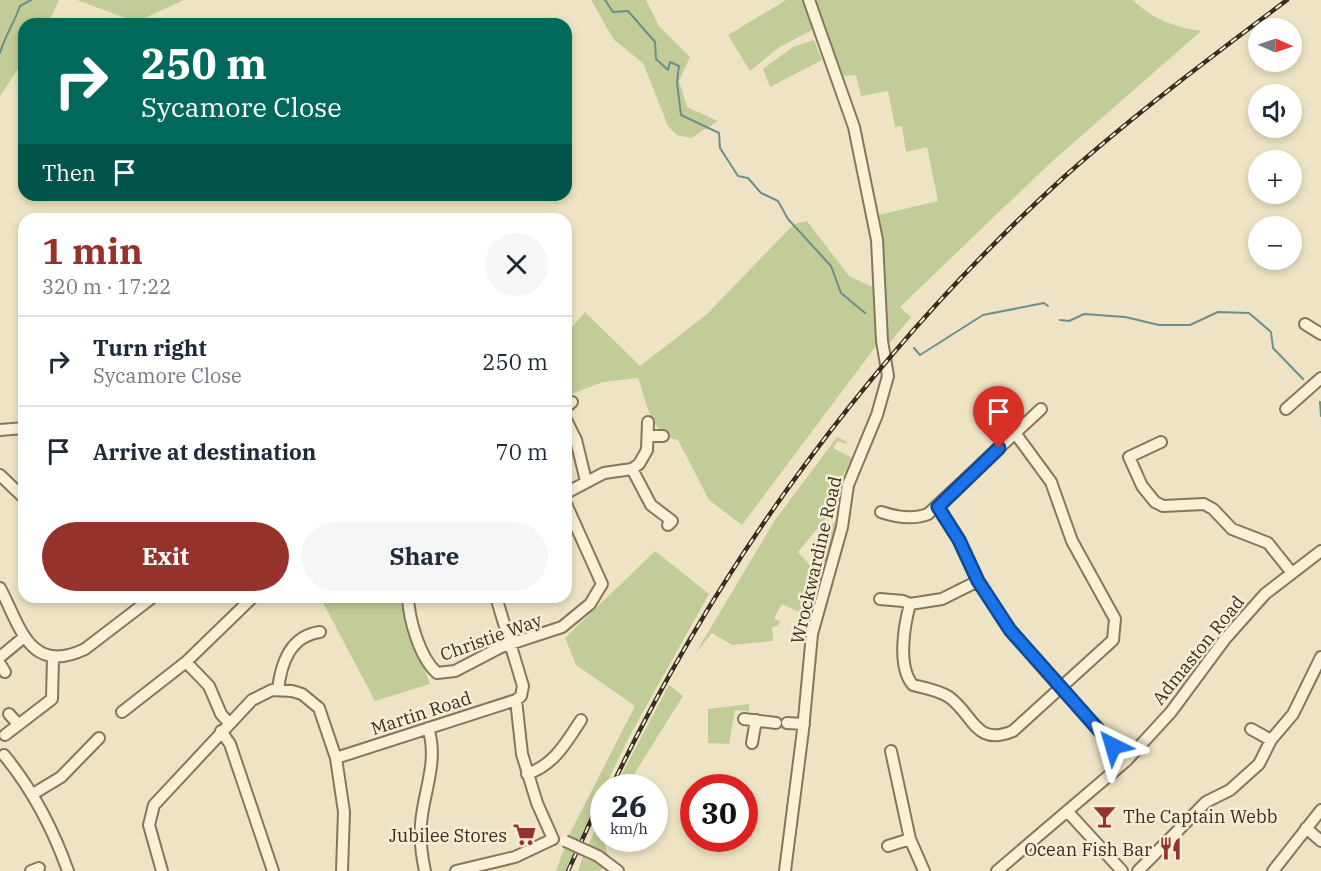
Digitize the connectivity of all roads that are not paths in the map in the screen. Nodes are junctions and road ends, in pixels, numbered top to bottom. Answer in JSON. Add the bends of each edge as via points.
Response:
{"nodes":[{"id":1,"x":809,"y":0,"type":"edge"},
{"id":2,"x":1305,"y":324,"type":"dead end"},
{"id":3,"x":1321,"y":334,"type":"edge"},
{"id":4,"x":1321,"y":378,"type":"edge"},
{"id":5,"x":1041,"y":409,"type":"dead end"},
{"id":6,"x":1286,"y":409,"type":"dead end"},
{"id":7,"x":648,"y":422,"type":"dead end"},
{"id":8,"x":18,"y":428,"type":"edge"},
{"id":9,"x":0,"y":430,"type":"edge"},
{"id":10,"x":572,"y":432,"type":"edge"},
{"id":11,"x":1015,"y":434,"type":"junction"},
{"id":12,"x":649,"y":436,"type":"junction"},
{"id":13,"x":663,"y":436,"type":"dead end"},
{"id":14,"x":1161,"y":442,"type":"dead end"},
{"id":15,"x":632,"y":469,"type":"junction"},
{"id":16,"x":0,"y":475,"type":"edge"},
{"id":17,"x":586,"y":481,"type":"junction"},
{"id":18,"x":572,"y":490,"type":"edge"},
{"id":19,"x":18,"y":492,"type":"edge"},
{"id":20,"x":938,"y":507,"type":"junction"},
{"id":21,"x":881,"y":512,"type":"dead end"},
{"id":22,"x":572,"y":517,"type":"edge"},
{"id":23,"x":668,"y":525,"type":"dead end"},
{"id":24,"x":1321,"y":551,"type":"edge"},
{"id":25,"x":1292,"y":573,"type":"junction"},
{"id":26,"x":978,"y":581,"type":"junction"},
{"id":27,"x":0,"y":588,"type":"edge"},
{"id":28,"x":880,"y":599,"type":"dead end"},
{"id":29,"x":145,"y":603,"type":"edge"},
{"id":30,"x":247,"y":603,"type":"edge"},
{"id":31,"x":409,"y":603,"type":"edge"},
{"id":32,"x":498,"y":603,"type":"edge"},
{"id":33,"x":910,"y":604,"type":"junction"},
{"id":34,"x":320,"y":632,"type":"dead end"},
{"id":35,"x":23,"y":638,"type":"junction"},
{"id":36,"x":512,"y":644,"type":"junction"},
{"id":37,"x":0,"y":657,"type":"edge"},
{"id":38,"x":53,"y":657,"type":"junction"},
{"id":39,"x":1321,"y":657,"type":"edge"},
{"id":40,"x":186,"y":662,"type":"junction"},
{"id":41,"x":1062,"y":686,"type":"junction"},
{"id":42,"x":278,"y":690,"type":"junction"},
{"id":43,"x":516,"y":700,"type":"junction"},
{"id":44,"x":122,"y":712,"type":"dead end"},
{"id":45,"x":9,"y":714,"type":"dead end"},
{"id":46,"x":744,"y":719,"type":"dead end"},
{"id":47,"x":581,"y":720,"type":"dead end"},
{"id":48,"x":756,"y":720,"type":"junction"},
{"id":49,"x":228,"y":722,"type":"junction"},
{"id":50,"x":18,"y":724,"type":"junction"},
{"id":51,"x":804,"y":724,"type":"junction"},
{"id":52,"x":428,"y":728,"type":"junction"},
{"id":53,"x":1251,"y":729,"type":"dead end"},
{"id":54,"x":221,"y":731,"type":"junction"},
{"id":55,"x":5,"y":735,"type":"dead end"},
{"id":56,"x":99,"y":738,"type":"dead end"},
{"id":57,"x":1271,"y":740,"type":"junction"},
{"id":58,"x":752,"y":743,"type":"dead end"},
{"id":59,"x":891,"y":751,"type":"dead end"},
{"id":60,"x":4,"y":755,"type":"dead end"},
{"id":61,"x":336,"y":758,"type":"junction"},
{"id":62,"x":1126,"y":761,"type":"junction"},
{"id":63,"x":527,"y":774,"type":"junction"},
{"id":64,"x":33,"y":794,"type":"junction"},
{"id":65,"x":1321,"y":810,"type":"edge"},
{"id":66,"x":1067,"y":811,"type":"junction"},
{"id":67,"x":1306,"y":828,"type":"junction"},
{"id":68,"x":553,"y":839,"type":"junction"},
{"id":69,"x":910,"y":839,"type":"junction"},
{"id":70,"x":1321,"y":841,"type":"edge"},
{"id":71,"x":888,"y":846,"type":"dead end"},
{"id":72,"x":68,"y":871,"type":"edge"},
{"id":73,"x":162,"y":871,"type":"edge"},
{"id":74,"x":273,"y":871,"type":"edge"},
{"id":75,"x":342,"y":871,"type":"edge"},
{"id":76,"x":425,"y":871,"type":"edge"},
{"id":77,"x":456,"y":871,"type":"edge"},
{"id":78,"x":618,"y":871,"type":"edge"},
{"id":79,"x":785,"y":871,"type":"edge"},
{"id":80,"x":924,"y":871,"type":"edge"},
{"id":81,"x":997,"y":871,"type":"edge"},
{"id":82,"x":1122,"y":871,"type":"edge"},
{"id":83,"x":1138,"y":871,"type":"edge"},
{"id":84,"x":1273,"y":871,"type":"edge"}],
"edges":[{"from":1,"to":51,"type":"street","name":"Wrockwardine Road","via":[[854,127],[877,240],[882,341],[888,376],[877,415],[848,485],[842,527],[812,634]]},
{"from":2,"to":3,"type":"street"},
{"from":4,"to":6,"type":"street"},
{"from":5,"to":11,"type":"street"},
{"from":7,"to":12,"type":"street"},
{"from":8,"to":9,"type":"street"},
{"from":10,"to":17,"type":"street"},
{"from":11,"to":20,"type":"street"},
{"from":11,"to":41,"type":"street","via":[[1051,482],[1072,541],[1115,619],[1113,640]]},
{"from":12,"to":13,"type":"street"},
{"from":12,"to":15,"type":"street","via":[[647,450]]},
{"from":14,"to":25,"type":"street","via":[[1129,457],[1142,486],[1155,502],[1163,506],[1204,504],[1232,529],[1268,543]]},
{"from":15,"to":17,"type":"street","via":[[604,473]]},
{"from":15,"to":23,"type":"street","via":[[651,506],[672,521]]},
{"from":16,"to":19,"type":"street"},
{"from":17,"to":18,"type":"street"},
{"from":20,"to":21,"type":"street","via":[[919,518]]},
{"from":20,"to":26,"type":"street"},
{"from":22,"to":36,"type":"street","name":"Christie Way","via":[[601,589],[590,604],[562,627]]},
{"from":24,"to":25,"type":"street","name":"Admaston Road"},
{"from":25,"to":62,"type":"street","name":"Admaston Road","via":[[1264,594],[1239,622],[1171,712]]},
{"from":26,"to":33,"type":"street","via":[[942,599]]},
{"from":26,"to":41,"type":"street","via":[[1010,630]]},
{"from":27,"to":35,"type":"street"},
{"from":28,"to":33,"type":"street"},
{"from":29,"to":38,"type":"street","via":[[85,649]]},
{"from":30,"to":40,"type":"street"},
{"from":31,"to":36,"type":"street","name":"Christie Way","via":[[427,661],[438,673],[455,671]]},
{"from":32,"to":36,"type":"street"},
{"from":33,"to":41,"type":"street","via":[[904,671],[907,678],[913,685],[947,696],[982,732],[991,736],[1013,731]]},
{"from":34,"to":42,"type":"street","via":[[307,634],[284,658]]},
{"from":35,"to":37,"type":"street"},
{"from":35,"to":38,"type":"street","via":[[36,651]]},
{"from":36,"to":43,"type":"street","via":[[524,686]]},
{"from":38,"to":50,"type":"street","via":[[52,699]]},
{"from":39,"to":57,"type":"street","via":[[1293,714]]},
{"from":40,"to":44,"type":"street"},
{"from":40,"to":49,"type":"street","via":[[209,686]]},
{"from":41,"to":62,"type":"street"},
{"from":42,"to":49,"type":"street","via":[[260,694]]},
{"from":42,"to":61,"type":"street","via":[[302,694],[319,708]]},
{"from":43,"to":52,"type":"street","name":"Martin Road"},
{"from":43,"to":63,"type":"street"},
{"from":45,"to":50,"type":"street"},
{"from":46,"to":48,"type":"street"},
{"from":47,"to":63,"type":"street","via":[[560,761]]},
{"from":48,"to":51,"type":"street"},
{"from":48,"to":58,"type":"street"},
{"from":49,"to":54,"type":"street"},
{"from":50,"to":55,"type":"street"},
{"from":51,"to":79,"type":"street","name":"Wrockwardine Road"},
{"from":52,"to":61,"type":"street","name":"Martin Road"},
{"from":52,"to":76,"type":"street","via":[[432,762],[420,841]]},
{"from":53,"to":57,"type":"street"},
{"from":54,"to":73,"type":"street","via":[[162,796],[150,815],[151,836]]},
{"from":54,"to":74,"type":"street","via":[[230,744]]},
{"from":56,"to":64,"type":"street","via":[[61,777]]},
{"from":57,"to":83,"type":"street","via":[[1259,764],[1244,779],[1206,802]]},
{"from":59,"to":69,"type":"street"},
{"from":60,"to":64,"type":"street"},
{"from":61,"to":75,"type":"street","via":[[344,812]]},
{"from":62,"to":66,"type":"street","name":"Admaston Road"},
{"from":63,"to":68,"type":"street"},
{"from":64,"to":72,"type":"street"},
{"from":65,"to":67,"type":"street"},
{"from":66,"to":81,"type":"street","name":"Admaston Road"},
{"from":66,"to":82,"type":"street"},
{"from":67,"to":70,"type":"street"},
{"from":67,"to":84,"type":"street"},
{"from":68,"to":77,"type":"street","via":[[515,857]]},
{"from":68,"to":78,"type":"street","bridge":true,"via":[[598,856]]},
{"from":69,"to":71,"type":"street"},
{"from":69,"to":80,"type":"street"}]}
